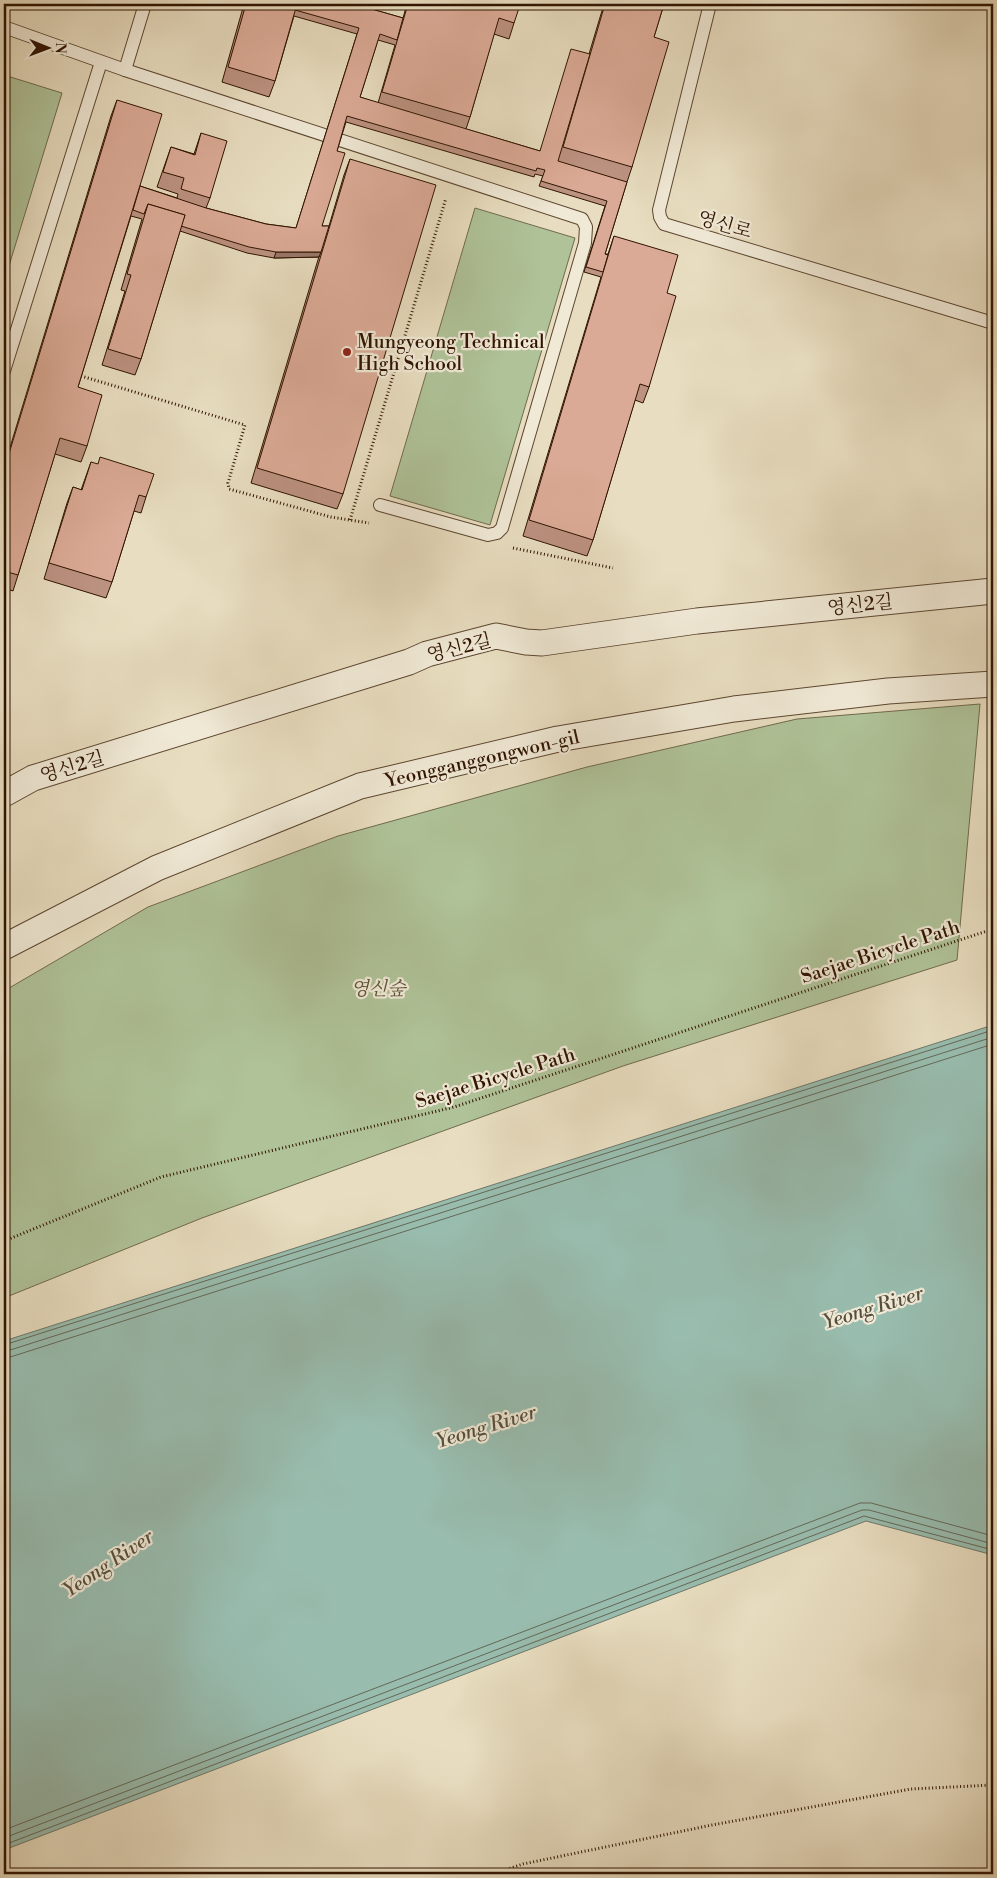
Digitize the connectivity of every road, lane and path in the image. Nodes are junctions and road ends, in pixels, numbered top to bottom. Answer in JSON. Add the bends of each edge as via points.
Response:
{"nodes":[{"id":1,"x":145,"y":4,"type":"edge"},
{"id":2,"x":710,"y":4,"type":"edge"},
{"id":3,"x":4,"y":27,"type":"edge"},
{"id":4,"x":101,"y":62,"type":"junction"},
{"id":5,"x":125,"y":70,"type":"junction"},
{"id":6,"x":451,"y":175,"type":"junction"},
{"id":7,"x":993,"y":323,"type":"edge"},
{"id":8,"x":4,"y":371,"type":"edge"},
{"id":9,"x":81,"y":376,"type":"edge"},
{"id":10,"x":380,"y":505,"type":"dead end"},
{"id":11,"x":350,"y":520,"type":"junction"},
{"id":12,"x":379,"y":525,"type":"dead end"},
{"id":13,"x":506,"y":546,"type":"dead end"},
{"id":14,"x":613,"y":568,"type":"dead end"},
{"id":15,"x":993,"y":591,"type":"edge"},
{"id":16,"x":993,"y":684,"type":"edge"},
{"id":17,"x":4,"y":794,"type":"edge"},
{"id":18,"x":993,"y":929,"type":"edge"},
{"id":19,"x":4,"y":947,"type":"edge"},
{"id":20,"x":4,"y":1241,"type":"edge"},
{"id":21,"x":993,"y":1785,"type":"edge"},
{"id":22,"x":493,"y":1874,"type":"edge"}],
"edges":[{"from":1,"to":5,"type":"lane"},
{"from":2,"to":7,"type":"lane","name":"영신로","via":[[659,210],[664,224]]},
{"from":3,"to":4,"type":"lane"},
{"from":4,"to":5,"type":"lane"},
{"from":4,"to":8,"type":"lane"},
{"from":5,"to":6,"type":"lane"},
{"from":6,"to":10,"type":"lane","via":[[576,215],[586,225],[586,237],[502,528],[488,535]]},
{"from":6,"to":11,"type":"path"},
{"from":9,"to":11,"type":"path","via":[[243,424],[246,430],[228,483],[229,489]]},
{"from":11,"to":12,"type":"path"},
{"from":13,"to":14,"type":"path"},
{"from":15,"to":17,"type":"street","name":"영신2길","via":[[697,621],[542,643],[496,636],[427,654],[42,775]]},
{"from":16,"to":19,"type":"street","name":"Yeongganggongwon-gil","via":[[888,691],[734,709],[558,739],[360,786],[157,868]]},
{"from":18,"to":20,"type":"path","name":"Saejae Bicycle Path","via":[[454,1107],[161,1177]]},
{"from":21,"to":22,"type":"path","via":[[892,1792],[693,1829],[523,1864]]}]}
